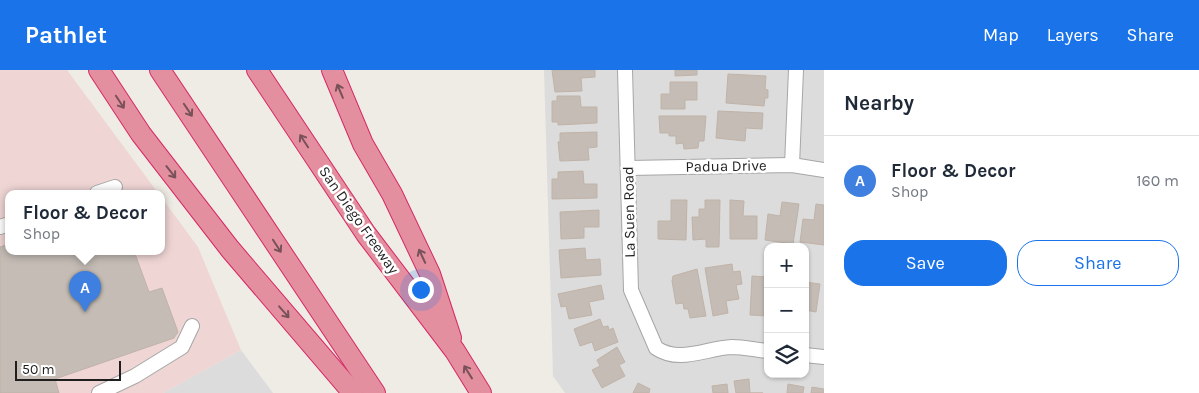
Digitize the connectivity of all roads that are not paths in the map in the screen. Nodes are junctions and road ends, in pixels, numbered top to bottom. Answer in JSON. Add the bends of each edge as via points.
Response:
{"nodes":[{"id":1,"x":100,"y":70,"type":"edge"},
{"id":2,"x":160,"y":70,"type":"edge"},
{"id":3,"x":257,"y":70,"type":"edge"},
{"id":4,"x":332,"y":70,"type":"edge"},
{"id":5,"x":625,"y":70,"type":"edge"},
{"id":6,"x":796,"y":70,"type":"edge"},
{"id":7,"x":792,"y":165,"type":"junction"},
{"id":8,"x":629,"y":168,"type":"junction"},
{"id":9,"x":824,"y":170,"type":"edge"},
{"id":10,"x":115,"y":187,"type":"dead end"},
{"id":11,"x":106,"y":190,"type":"edge"},
{"id":12,"x":192,"y":326,"type":"dead end"},
{"id":13,"x":455,"y":351,"type":"junction"},
{"id":14,"x":764,"y":351,"type":"edge"},
{"id":15,"x":809,"y":355,"type":"edge"},
{"id":16,"x":824,"y":357,"type":"edge"},
{"id":17,"x":99,"y":393,"type":"edge"},
{"id":18,"x":353,"y":393,"type":"edge"},
{"id":19,"x":374,"y":393,"type":"edge"},
{"id":20,"x":481,"y":393,"type":"edge"}],
"edges":[{"from":1,"to":18,"type":"highway","one_way":true,"via":[[141,134],[230,249]]},
{"from":2,"to":19,"type":"highway","one_way":true},
{"from":13,"to":3,"type":"highway","name":"San Diego Freeway","one_way":true,"via":[[366,234]]},
{"from":13,"to":4,"type":"highway","one_way":true,"via":[[430,274],[392,194],[363,144]]},
{"from":5,"to":8,"type":"street","name":"La Suen Road"},
{"from":6,"to":7,"type":"street"},
{"from":7,"to":8,"type":"street","name":"Padua Drive"},
{"from":7,"to":9,"type":"street","name":"Padua Drive"},
{"from":8,"to":14,"type":"street","name":"La Suen Road","via":[[631,290],[656,348],[674,356],[734,347]]},
{"from":10,"to":11,"type":"street"},
{"from":12,"to":17,"type":"street","via":[[182,347],[135,376]]},
{"from":20,"to":13,"type":"highway","name":"San Diego Freeway","one_way":true},
{"from":15,"to":16,"type":"street"}]}
